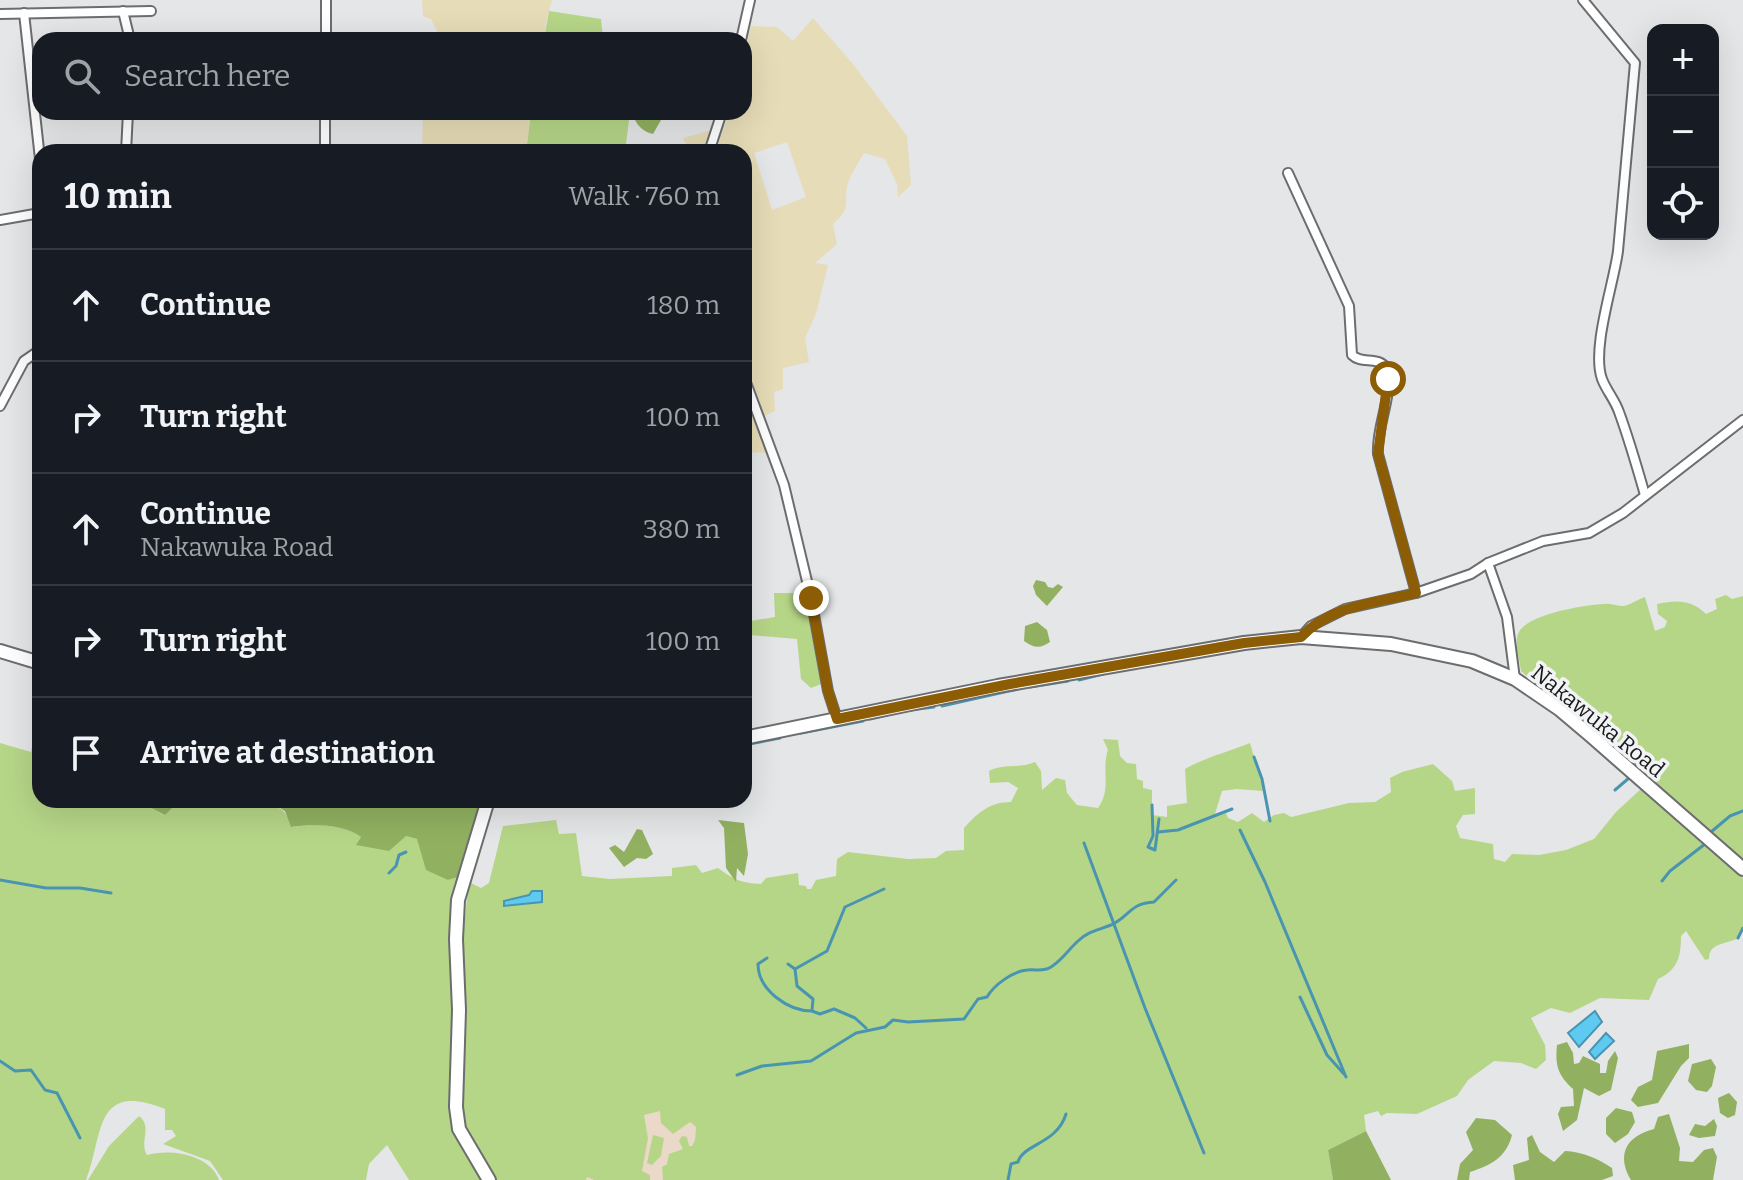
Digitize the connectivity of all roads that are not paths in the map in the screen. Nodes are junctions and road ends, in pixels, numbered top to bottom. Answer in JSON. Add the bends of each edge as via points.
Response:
{"nodes":[{"id":1,"x":326,"y":0,"type":"edge"},
{"id":2,"x":750,"y":0,"type":"edge"},
{"id":3,"x":1583,"y":0,"type":"edge"},
{"id":4,"x":123,"y":11,"type":"junction"},
{"id":5,"x":151,"y":11,"type":"dead end"},
{"id":6,"x":24,"y":13,"type":"junction"},
{"id":7,"x":0,"y":14,"type":"edge"},
{"id":8,"x":128,"y":32,"type":"edge"},
{"id":9,"x":326,"y":32,"type":"edge"},
{"id":10,"x":743,"y":32,"type":"edge"},
{"id":11,"x":32,"y":86,"type":"edge"},
{"id":12,"x":36,"y":120,"type":"edge"},
{"id":13,"x":128,"y":120,"type":"edge"},
{"id":14,"x":325,"y":120,"type":"edge"},
{"id":15,"x":719,"y":120,"type":"edge"},
{"id":16,"x":38,"y":144,"type":"edge"},
{"id":17,"x":126,"y":144,"type":"edge"},
{"id":18,"x":325,"y":144,"type":"edge"},
{"id":19,"x":712,"y":144,"type":"edge"},
{"id":20,"x":1288,"y":173,"type":"dead end"},
{"id":21,"x":32,"y":213,"type":"edge"},
{"id":22,"x":0,"y":220,"type":"edge"},
{"id":23,"x":32,"y":356,"type":"edge"},
{"id":24,"x":752,"y":399,"type":"edge"},
{"id":25,"x":0,"y":406,"type":"edge"},
{"id":26,"x":1743,"y":420,"type":"edge"},
{"id":27,"x":1645,"y":495,"type":"junction"},
{"id":28,"x":1488,"y":563,"type":"junction"},
{"id":29,"x":1416,"y":593,"type":"junction"},
{"id":30,"x":1301,"y":637,"type":"junction"},
{"id":31,"x":0,"y":651,"type":"edge"},
{"id":32,"x":32,"y":661,"type":"edge"},
{"id":33,"x":1515,"y":679,"type":"junction"},
{"id":34,"x":837,"y":719,"type":"junction"},
{"id":35,"x":752,"y":736,"type":"edge"},
{"id":36,"x":486,"y":808,"type":"edge"},
{"id":37,"x":1743,"y":869,"type":"edge"},
{"id":38,"x":489,"y":1180,"type":"edge"}],
"edges":[{"from":1,"to":9,"type":"street"},
{"from":2,"to":10,"type":"street"},
{"from":3,"to":27,"type":"street","via":[[1635,63],[1618,251],[1601,354],[1602,378],[1620,414]]},
{"from":4,"to":5,"type":"street"},
{"from":4,"to":6,"type":"street"},
{"from":4,"to":8,"type":"street"},
{"from":6,"to":7,"type":"street"},
{"from":6,"to":11,"type":"street"},
{"from":12,"to":16,"type":"street"},
{"from":13,"to":17,"type":"street"},
{"from":14,"to":18,"type":"street"},
{"from":15,"to":19,"type":"street"},
{"from":20,"to":29,"type":"street","via":[[1349,306],[1352,355],[1379,361],[1387,369],[1378,454]]},
{"from":21,"to":22,"type":"street"},
{"from":23,"to":25,"type":"street"},
{"from":24,"to":34,"type":"street","via":[[786,493]]},
{"from":26,"to":27,"type":"street"},
{"from":27,"to":28,"type":"street","via":[[1589,533],[1543,541]]},
{"from":28,"to":29,"type":"street"},
{"from":28,"to":33,"type":"street","via":[[1507,617]]},
{"from":29,"to":30,"type":"street","via":[[1345,609]]},
{"from":30,"to":33,"type":"main road","name":"Nakawuka Road","via":[[1447,654]]},
{"from":30,"to":34,"type":"main road","name":"Nakawuka Road","via":[[1010,684]]},
{"from":31,"to":32,"type":"main road"},
{"from":33,"to":37,"type":"main road","name":"Nakawuka Road","via":[[1559,709]]},
{"from":34,"to":35,"type":"main road","name":"Nakawuka Road"},
{"from":36,"to":38,"type":"main road","via":[[458,900],[456,1107],[457,1125]]}]}
